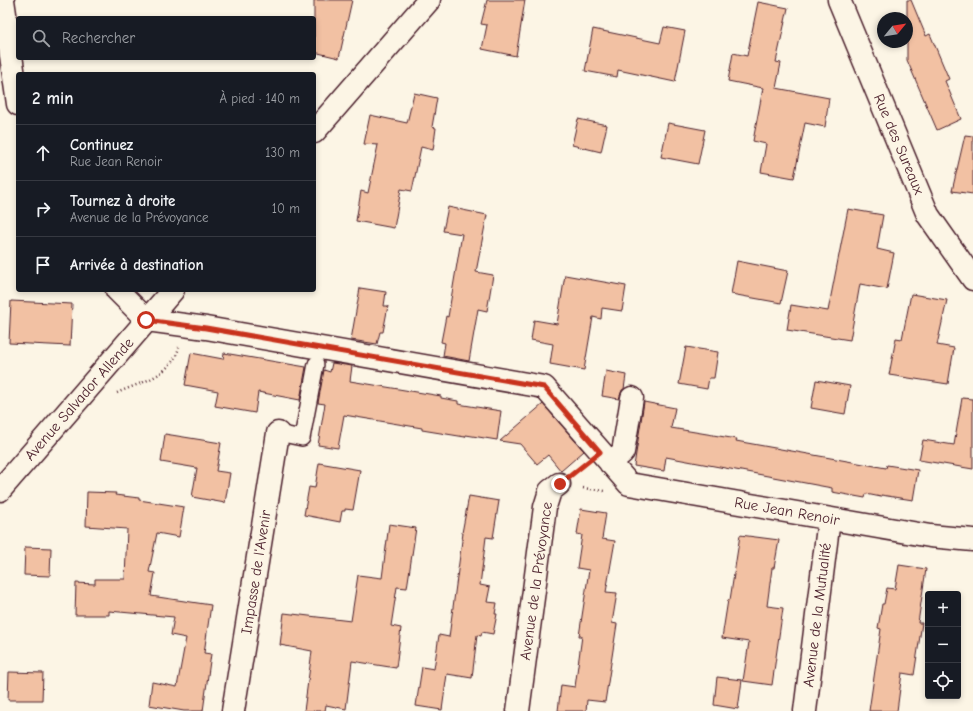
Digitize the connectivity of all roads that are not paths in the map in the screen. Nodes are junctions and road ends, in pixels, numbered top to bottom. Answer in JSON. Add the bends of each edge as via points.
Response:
{"nodes":[{"id":1,"x":429,"y":0,"type":"edge"},
{"id":2,"x":839,"y":0,"type":"edge"},
{"id":3,"x":3,"y":14,"type":"edge"},
{"id":4,"x":16,"y":92,"type":"edge"},
{"id":5,"x":316,"y":130,"type":"edge"},
{"id":6,"x":973,"y":279,"type":"edge"},
{"id":7,"x":119,"y":292,"type":"edge"},
{"id":8,"x":172,"y":292,"type":"edge"},
{"id":9,"x":146,"y":320,"type":"junction"},
{"id":10,"x":316,"y":364,"type":"dead end"},
{"id":11,"x":632,"y":398,"type":"dead end"},
{"id":12,"x":278,"y":433,"type":"joint"},
{"id":13,"x":610,"y":464,"type":"junction"},
{"id":14,"x":560,"y":484,"type":"dead end"},
{"id":15,"x":0,"y":490,"type":"edge"},
{"id":16,"x":829,"y":519,"type":"junction"},
{"id":17,"x":973,"y":540,"type":"edge"},
{"id":18,"x":234,"y":711,"type":"edge"},
{"id":19,"x":518,"y":711,"type":"edge"},
{"id":20,"x":805,"y":711,"type":"edge"}],
"edges":[{"from":1,"to":5,"type":"street"},
{"from":2,"to":6,"type":"street","name":"Rue des Sureaux","via":[[928,215]]},
{"from":3,"to":4,"type":"street"},
{"from":7,"to":9,"type":"street"},
{"from":8,"to":9,"type":"street","name":"Avenue Salvador Allende"},
{"from":9,"to":13,"type":"street","name":"Rue Jean Renoir","via":[[544,387]]},
{"from":9,"to":15,"type":"street","name":"Avenue Salvador Allende"},
{"from":10,"to":12,"type":"lane","via":[[302,438]]},
{"from":11,"to":13,"type":"street","via":[[623,452]]},
{"from":12,"to":18,"type":"street","name":"Impasse de l'Avenir"},
{"from":13,"to":16,"type":"street","name":"Rue Jean Renoir","via":[[629,484]]},
{"from":14,"to":19,"type":"street","name":"Avenue de la Prévoyance","via":[[550,491],[545,507]]},
{"from":16,"to":17,"type":"street","name":"Rue Jean Renoir","via":[[930,536]]},
{"from":16,"to":20,"type":"street","name":"Avenue de la Mutualité"}]}
